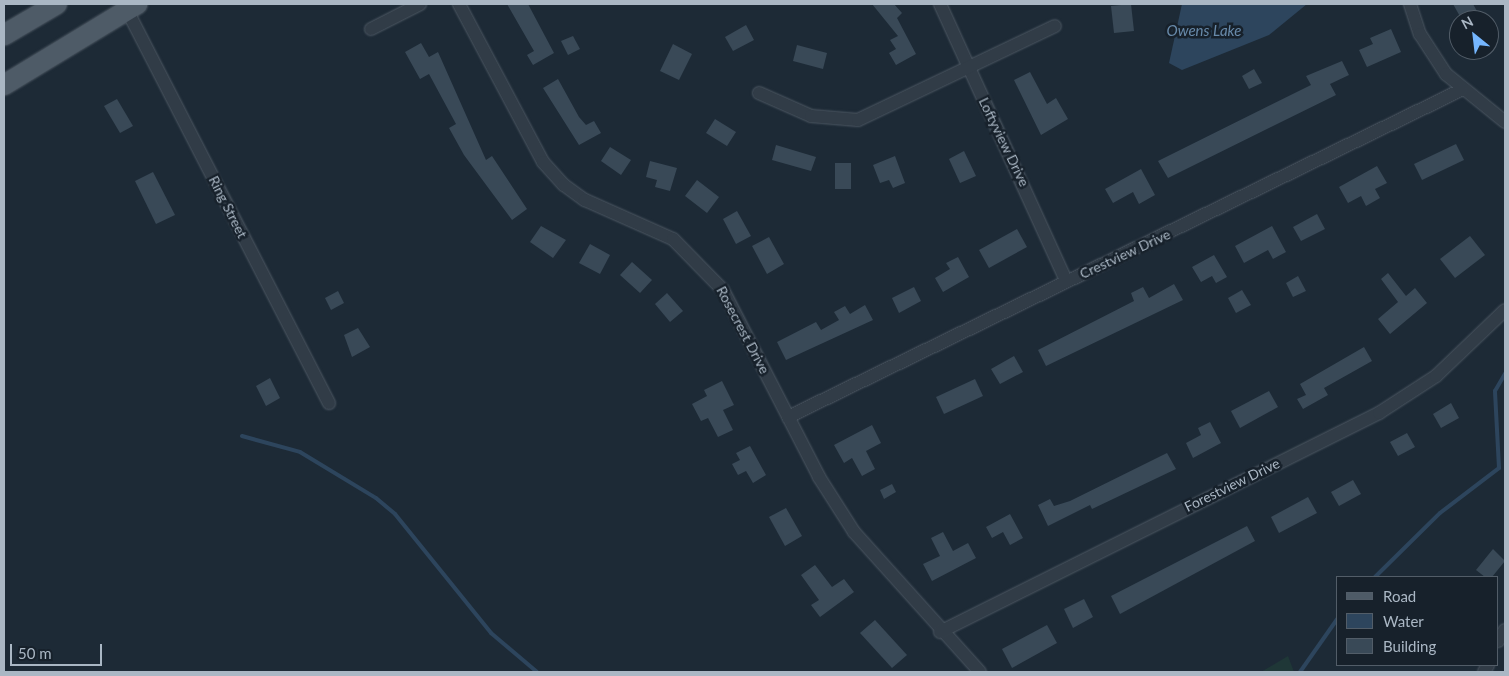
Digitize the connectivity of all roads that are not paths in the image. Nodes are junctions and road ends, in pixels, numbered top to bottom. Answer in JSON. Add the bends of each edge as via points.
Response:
{"nodes":[{"id":1,"x":57,"y":4,"type":"edge"},
{"id":2,"x":420,"y":4,"type":"edge"},
{"id":3,"x":459,"y":4,"type":"edge"},
{"id":4,"x":940,"y":4,"type":"edge"},
{"id":5,"x":1410,"y":4,"type":"edge"},
{"id":6,"x":132,"y":7,"type":"edge"},
{"id":7,"x":1055,"y":26,"type":"dead end"},
{"id":8,"x":371,"y":29,"type":"dead end"},
{"id":9,"x":4,"y":35,"type":"edge"},
{"id":10,"x":967,"y":68,"type":"junction"},
{"id":11,"x":4,"y":85,"type":"edge"},
{"id":12,"x":1461,"y":90,"type":"junction"},
{"id":13,"x":759,"y":93,"type":"dead end"},
{"id":14,"x":1505,"y":122,"type":"edge"},
{"id":15,"x":1066,"y":281,"type":"junction"},
{"id":16,"x":1505,"y":310,"type":"edge"},
{"id":17,"x":329,"y":403,"type":"dead end"},
{"id":18,"x":788,"y":417,"type":"junction"},
{"id":19,"x":940,"y":632,"type":"junction"},
{"id":20,"x":980,"y":672,"type":"edge"}],
"edges":[{"from":1,"to":9,"type":"main road"},
{"from":2,"to":8,"type":"street"},
{"from":3,"to":18,"type":"street","name":"Rosecrest Drive","via":[[543,162],[585,200],[674,240],[703,265],[724,290]]},
{"from":4,"to":10,"type":"street","name":"Loftyview Drive"},
{"from":5,"to":12,"type":"street","via":[[1432,57]]},
{"from":6,"to":11,"type":"main road"},
{"from":6,"to":17,"type":"street","name":"Ring Street"},
{"from":7,"to":10,"type":"street"},
{"from":10,"to":13,"type":"street","via":[[858,120],[811,116]]},
{"from":10,"to":15,"type":"street","name":"Loftyview Drive"},
{"from":12,"to":14,"type":"street"},
{"from":12,"to":15,"type":"street","name":"Crestview Drive"},
{"from":15,"to":18,"type":"street","name":"Crestview Drive"},
{"from":16,"to":19,"type":"street","name":"Forestview Drive","via":[[1436,376],[1380,413]]},
{"from":18,"to":19,"type":"street","name":"Rosecrest Drive","via":[[854,532]]},
{"from":19,"to":20,"type":"street","name":"Rosecrest Drive"}]}
